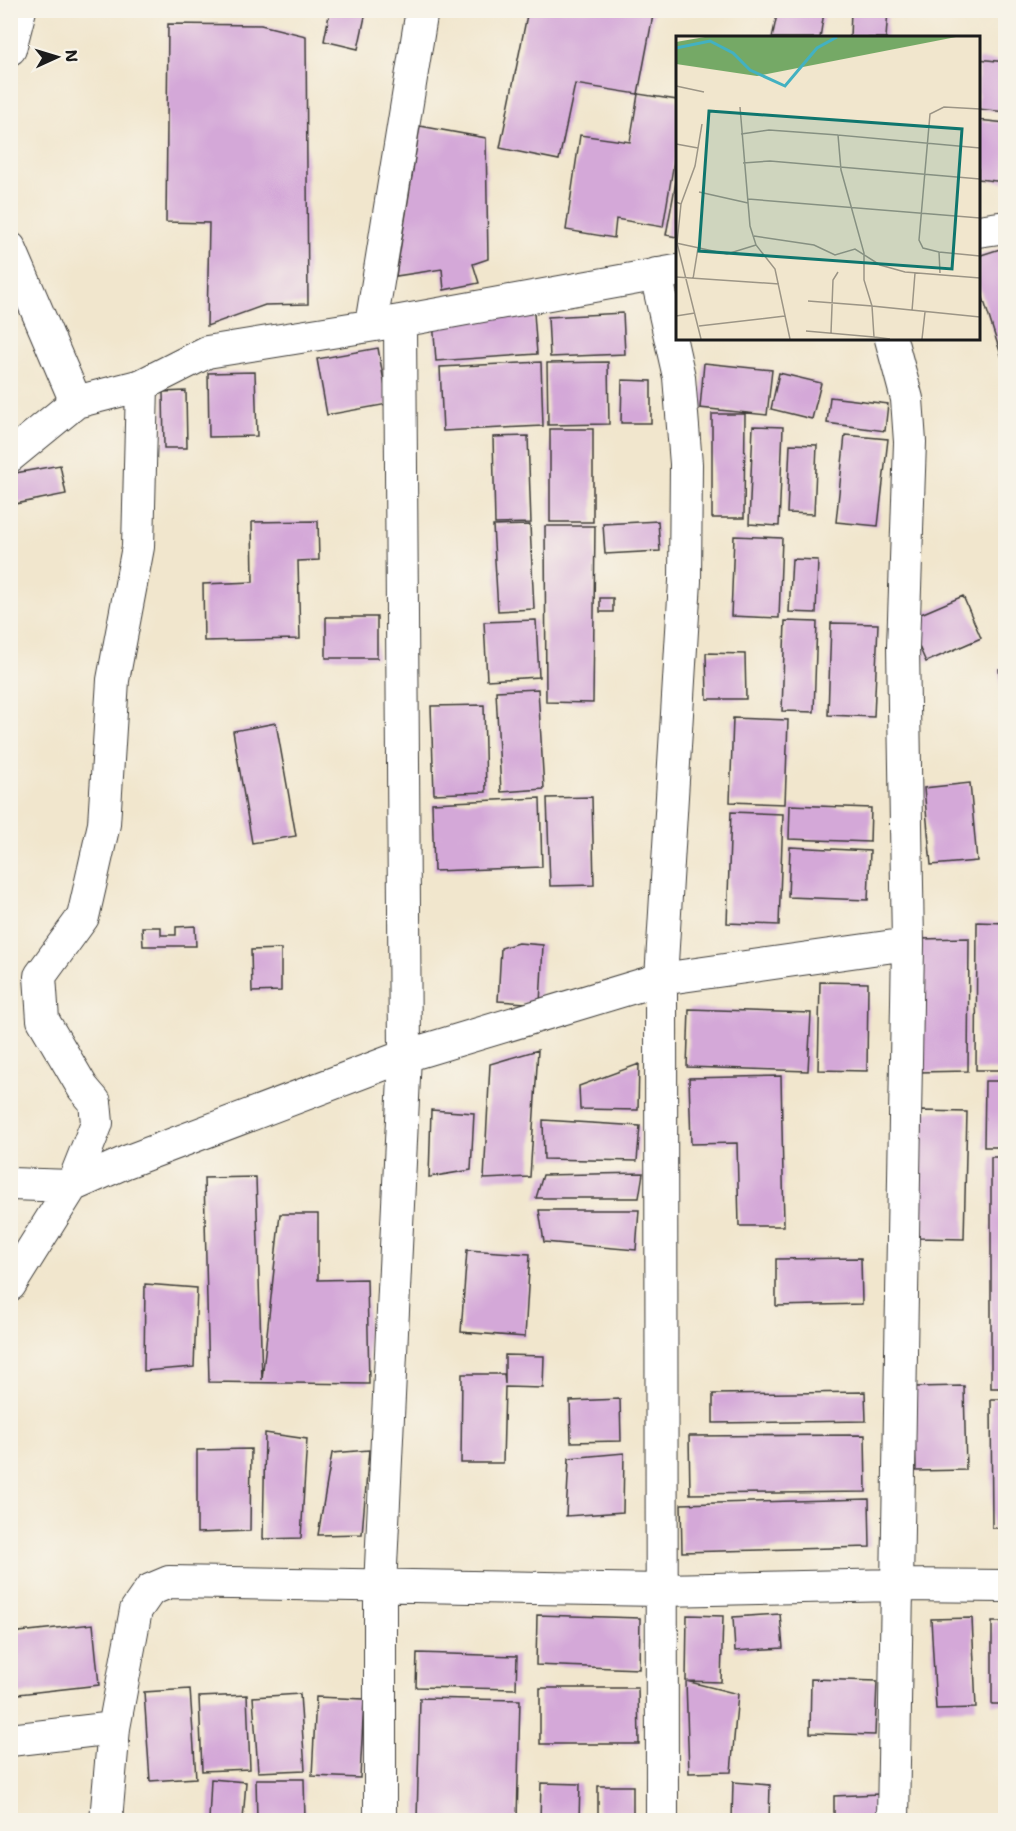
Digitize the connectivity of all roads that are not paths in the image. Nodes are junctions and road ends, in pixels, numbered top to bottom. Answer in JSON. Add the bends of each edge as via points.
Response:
{"nodes":[{"id":1,"x":20,"y":10,"type":"edge"},
{"id":2,"x":422,"y":10,"type":"edge"},
{"id":3,"x":10,"y":49,"type":"edge"},
{"id":4,"x":1005,"y":227,"type":"edge"},
{"id":5,"x":980,"y":231,"type":"edge"},
{"id":6,"x":10,"y":248,"type":"edge"},
{"id":7,"x":667,"y":272,"type":"edge"},
{"id":8,"x":386,"y":323,"type":"junction"},
{"id":9,"x":891,"y":340,"type":"edge"},
{"id":10,"x":142,"y":384,"type":"junction"},
{"id":11,"x":76,"y":402,"type":"junction"},
{"id":12,"x":10,"y":456,"type":"edge"},
{"id":13,"x":908,"y":944,"type":"junction"},
{"id":14,"x":661,"y":979,"type":"junction"},
{"id":15,"x":405,"y":1056,"type":"junction"},
{"id":16,"x":10,"y":1184,"type":"edge"},
{"id":17,"x":72,"y":1186,"type":"junction"},
{"id":18,"x":10,"y":1285,"type":"edge"},
{"id":19,"x":897,"y":1585,"type":"junction"},
{"id":20,"x":1005,"y":1586,"type":"edge"},
{"id":21,"x":380,"y":1587,"type":"junction"},
{"id":22,"x":663,"y":1590,"type":"junction"},
{"id":23,"x":114,"y":1728,"type":"junction"},
{"id":24,"x":10,"y":1740,"type":"edge"},
{"id":25,"x":106,"y":1821,"type":"edge"},
{"id":26,"x":380,"y":1821,"type":"edge"},
{"id":27,"x":662,"y":1821,"type":"edge"},
{"id":28,"x":892,"y":1821,"type":"edge"}],
"edges":[{"from":1,"to":3,"type":"street"},
{"from":2,"to":8,"type":"street"},
{"from":4,"to":5,"type":"street"},
{"from":6,"to":11,"type":"street"},
{"from":7,"to":8,"type":"street"},
{"from":7,"to":14,"type":"street","via":[[686,464],[685,581]]},
{"from":8,"to":10,"type":"street","via":[[207,352]]},
{"from":8,"to":15,"type":"street"},
{"from":9,"to":13,"type":"street","via":[[907,399],[910,442],[903,647]]},
{"from":10,"to":11,"type":"street"},
{"from":10,"to":17,"type":"street","via":[[138,547],[113,680],[104,824],[83,917],[40,976],[43,1020],[95,1102],[97,1123]]},
{"from":11,"to":12,"type":"street"},
{"from":13,"to":14,"type":"street"},
{"from":13,"to":19,"type":"street"},
{"from":14,"to":15,"type":"street"},
{"from":14,"to":22,"type":"street"},
{"from":15,"to":17,"type":"street"},
{"from":15,"to":21,"type":"street"},
{"from":16,"to":17,"type":"street"},
{"from":17,"to":18,"type":"street"},
{"from":19,"to":20,"type":"street"},
{"from":19,"to":22,"type":"street"},
{"from":19,"to":28,"type":"street"},
{"from":21,"to":22,"type":"street"},
{"from":21,"to":23,"type":"street","via":[[192,1580],[169,1582],[150,1590],[136,1611]]},
{"from":21,"to":26,"type":"street"},
{"from":22,"to":27,"type":"street"},
{"from":23,"to":24,"type":"street"},
{"from":23,"to":25,"type":"street"}]}
